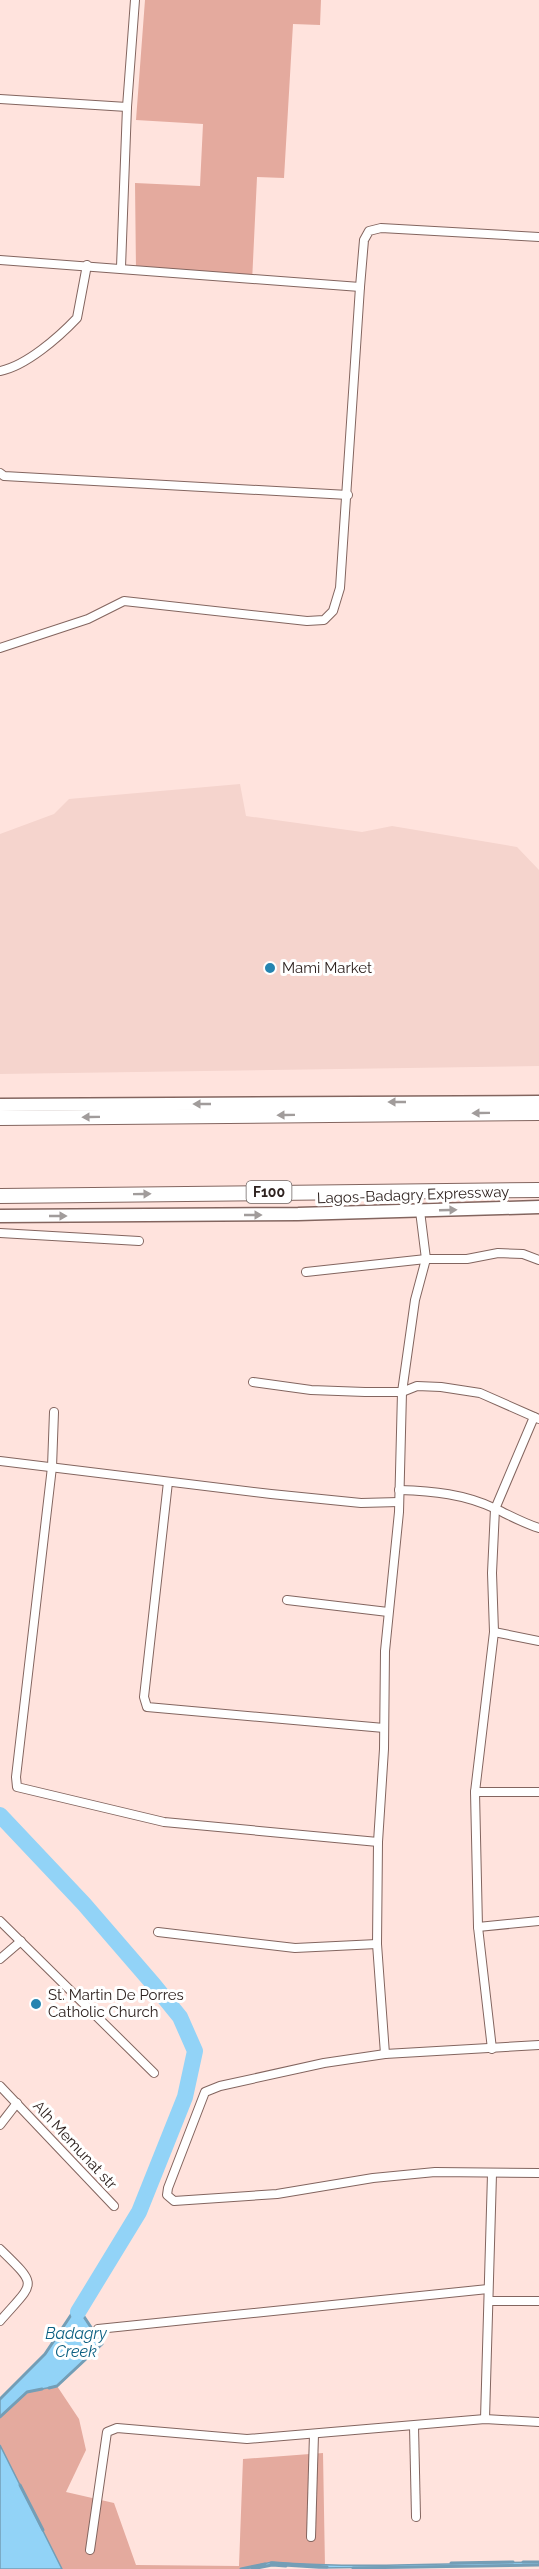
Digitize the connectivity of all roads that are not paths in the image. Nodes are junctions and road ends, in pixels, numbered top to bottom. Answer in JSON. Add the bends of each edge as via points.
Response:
{"nodes":[{"id":1,"x":135,"y":0,"type":"edge"},
{"id":2,"x":0,"y":99,"type":"edge"},
{"id":3,"x":127,"y":107,"type":"junction"},
{"id":4,"x":539,"y":237,"type":"edge"},
{"id":5,"x":0,"y":260,"type":"edge"},
{"id":6,"x":87,"y":265,"type":"junction"},
{"id":7,"x":122,"y":267,"type":"junction"},
{"id":8,"x":360,"y":287,"type":"junction"},
{"id":9,"x":0,"y":370,"type":"edge"},
{"id":10,"x":0,"y":473,"type":"edge"},
{"id":11,"x":348,"y":495,"type":"junction"},
{"id":12,"x":0,"y":648,"type":"edge"},
{"id":13,"x":539,"y":1102,"type":"edge"},
{"id":14,"x":0,"y":1106,"type":"edge"},
{"id":15,"x":539,"y":1113,"type":"edge"},
{"id":16,"x":0,"y":1118,"type":"edge"},
{"id":17,"x":539,"y":1190,"type":"edge"},
{"id":18,"x":0,"y":1196,"type":"edge"},
{"id":19,"x":539,"y":1207,"type":"edge"},
{"id":20,"x":420,"y":1211,"type":"junction"},
{"id":21,"x":0,"y":1216,"type":"edge"},
{"id":22,"x":0,"y":1233,"type":"edge"},
{"id":23,"x":139,"y":1241,"type":"dead end"},
{"id":24,"x":426,"y":1259,"type":"junction"},
{"id":25,"x":539,"y":1260,"type":"edge"},
{"id":26,"x":306,"y":1272,"type":"dead end"},
{"id":27,"x":253,"y":1382,"type":"dead end"},
{"id":28,"x":402,"y":1392,"type":"junction"},
{"id":29,"x":54,"y":1412,"type":"dead end"},
{"id":30,"x":536,"y":1418,"type":"edge"},
{"id":31,"x":0,"y":1461,"type":"edge"},
{"id":32,"x":52,"y":1467,"type":"junction"},
{"id":33,"x":168,"y":1482,"type":"junction"},
{"id":34,"x":399,"y":1490,"type":"junction"},
{"id":35,"x":399,"y":1502,"type":"junction"},
{"id":36,"x":495,"y":1509,"type":"junction"},
{"id":37,"x":539,"y":1528,"type":"edge"},
{"id":38,"x":287,"y":1600,"type":"dead end"},
{"id":39,"x":388,"y":1612,"type":"junction"},
{"id":40,"x":494,"y":1632,"type":"junction"},
{"id":41,"x":539,"y":1641,"type":"edge"},
{"id":42,"x":384,"y":1728,"type":"junction"},
{"id":43,"x":475,"y":1792,"type":"junction"},
{"id":44,"x":539,"y":1792,"type":"edge"},
{"id":45,"x":378,"y":1842,"type":"junction"},
{"id":46,"x":0,"y":1921,"type":"edge"},
{"id":47,"x":539,"y":1921,"type":"edge"},
{"id":48,"x":478,"y":1927,"type":"junction"},
{"id":49,"x":158,"y":1932,"type":"dead end"},
{"id":50,"x":21,"y":1941,"type":"junction"},
{"id":51,"x":377,"y":1944,"type":"junction"},
{"id":52,"x":0,"y":1959,"type":"edge"},
{"id":53,"x":539,"y":2045,"type":"edge"},
{"id":54,"x":492,"y":2049,"type":"junction"},
{"id":55,"x":386,"y":2054,"type":"junction"},
{"id":56,"x":154,"y":2073,"type":"dead end"},
{"id":57,"x":0,"y":2086,"type":"edge"},
{"id":58,"x":16,"y":2103,"type":"junction"},
{"id":59,"x":0,"y":2125,"type":"edge"},
{"id":60,"x":539,"y":2173,"type":"edge"},
{"id":61,"x":492,"y":2174,"type":"junction"},
{"id":62,"x":114,"y":2206,"type":"dead end"},
{"id":63,"x":0,"y":2249,"type":"edge"},
{"id":64,"x":488,"y":2289,"type":"junction"},
{"id":65,"x":489,"y":2301,"type":"junction"},
{"id":66,"x":539,"y":2301,"type":"edge"},
{"id":67,"x":0,"y":2321,"type":"edge"},
{"id":68,"x":98,"y":2329,"type":"dead end"},
{"id":69,"x":485,"y":2420,"type":"junction"},
{"id":70,"x":539,"y":2422,"type":"edge"},
{"id":71,"x":414,"y":2426,"type":"junction"},
{"id":72,"x":314,"y":2434,"type":"junction"},
{"id":73,"x":416,"y":2517,"type":"dead end"},
{"id":74,"x":311,"y":2537,"type":"dead end"},
{"id":75,"x":90,"y":2550,"type":"dead end"}],
"edges":[{"from":1,"to":3,"type":"street"},
{"from":2,"to":3,"type":"street"},
{"from":3,"to":7,"type":"street"},
{"from":4,"to":8,"type":"street","via":[[381,228],[369,231],[364,240]]},
{"from":5,"to":6,"type":"street"},
{"from":6,"to":7,"type":"street"},
{"from":6,"to":9,"type":"street","via":[[77,318],[27,359]]},
{"from":7,"to":8,"type":"street"},
{"from":8,"to":11,"type":"street"},
{"from":10,"to":11,"type":"street"},
{"from":11,"to":12,"type":"street","via":[[338,601],[324,620],[124,601],[88,619]]},
{"from":13,"to":14,"type":"main road","one_way":true},
{"from":15,"to":16,"type":"highway","one_way":true},
{"from":18,"to":17,"type":"highway","name":"Lagos-Badagry Expressway","number":"F100","one_way":true},
{"from":20,"to":19,"type":"main road","name":"Lagos-Badagry Expressway","one_way":true},
{"from":21,"to":20,"type":"main road","name":"Lagos-Badagry Expressway","one_way":true},
{"from":20,"to":24,"type":"street"},
{"from":22,"to":23,"type":"street"},
{"from":24,"to":25,"type":"street","via":[[511,1253]]},
{"from":24,"to":26,"type":"street"},
{"from":24,"to":28,"type":"street","via":[[415,1300]]},
{"from":27,"to":28,"type":"street","via":[[311,1390]]},
{"from":28,"to":30,"type":"street","via":[[417,1386],[480,1393]]},
{"from":28,"to":34,"type":"street"},
{"from":29,"to":32,"type":"street"},
{"from":30,"to":36,"type":"street"},
{"from":31,"to":32,"type":"street"},
{"from":32,"to":33,"type":"street"},
{"from":32,"to":45,"type":"street","via":[[16,1777],[18,1787],[164,1822]]},
{"from":33,"to":35,"type":"street","via":[[361,1503]]},
{"from":33,"to":42,"type":"street","via":[[144,1697],[147,1707]]},
{"from":34,"to":35,"type":"street"},
{"from":34,"to":36,"type":"street","via":[[442,1491]]},
{"from":35,"to":39,"type":"street"},
{"from":36,"to":37,"type":"street"},
{"from":36,"to":40,"type":"street"},
{"from":38,"to":39,"type":"street"},
{"from":39,"to":42,"type":"street"},
{"from":40,"to":41,"type":"street"},
{"from":40,"to":43,"type":"street"},
{"from":42,"to":45,"type":"street"},
{"from":43,"to":44,"type":"street"},
{"from":43,"to":48,"type":"street"},
{"from":45,"to":51,"type":"street"},
{"from":46,"to":50,"type":"street"},
{"from":47,"to":48,"type":"street"},
{"from":48,"to":54,"type":"street"},
{"from":49,"to":51,"type":"street","via":[[295,1948]]},
{"from":50,"to":52,"type":"street"},
{"from":50,"to":56,"type":"street"},
{"from":51,"to":55,"type":"street"},
{"from":53,"to":54,"type":"street"},
{"from":54,"to":55,"type":"street"},
{"from":55,"to":61,"type":"street","via":[[324,2063],[205,2092],[167,2195],[174,2201],[277,2194],[435,2172]]},
{"from":57,"to":58,"type":"street","name":"Alh Memunat str"},
{"from":58,"to":59,"type":"street","name":"Alh Memunat str"},
{"from":58,"to":62,"type":"street","name":"Alh Memunat str"},
{"from":60,"to":61,"type":"street"},
{"from":61,"to":64,"type":"street"},
{"from":63,"to":67,"type":"street","via":[[29,2283]]},
{"from":64,"to":65,"type":"street"},
{"from":64,"to":68,"type":"street"},
{"from":65,"to":66,"type":"street"},
{"from":65,"to":69,"type":"street"},
{"from":69,"to":70,"type":"street"},
{"from":69,"to":71,"type":"street"},
{"from":71,"to":72,"type":"street"},
{"from":71,"to":73,"type":"street"},
{"from":72,"to":74,"type":"street"},
{"from":72,"to":75,"type":"street","via":[[247,2439],[117,2428],[107,2432]]}]}
